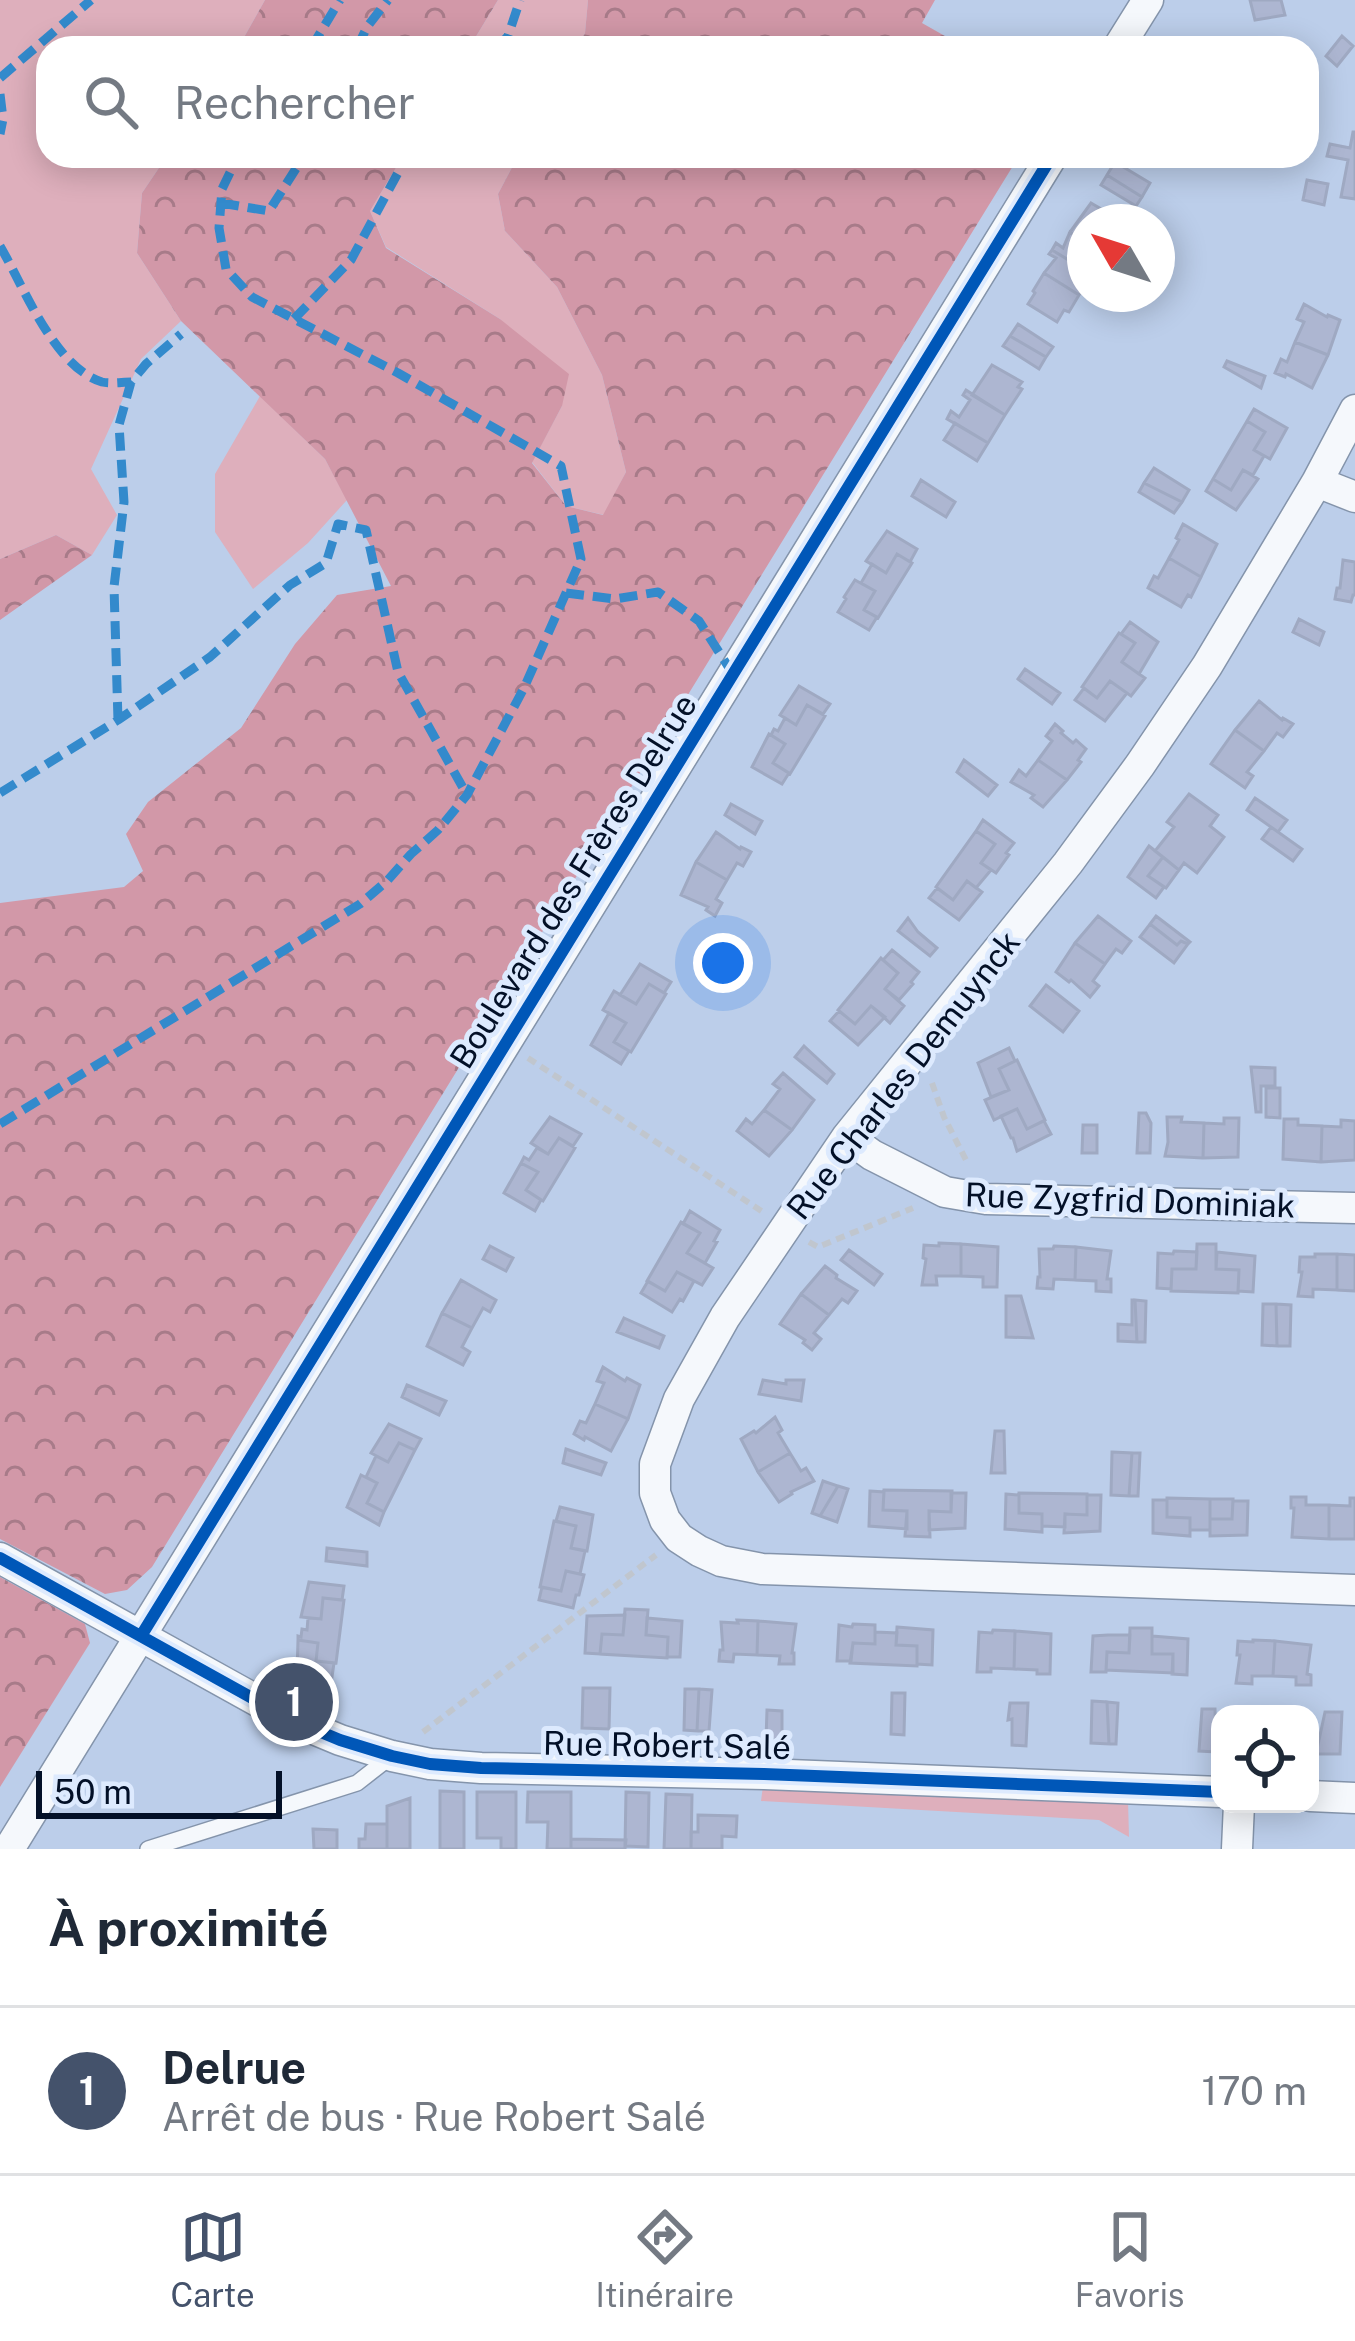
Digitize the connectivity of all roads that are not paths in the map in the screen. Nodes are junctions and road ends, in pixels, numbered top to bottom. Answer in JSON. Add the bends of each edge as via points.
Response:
{"nodes":[{"id":1,"x":1148,"y":0,"type":"edge"},
{"id":2,"x":1126,"y":36,"type":"edge"},
{"id":3,"x":1045,"y":168,"type":"edge"},
{"id":4,"x":1355,"y":410,"type":"edge"},
{"id":5,"x":1317,"y":482,"type":"junction"},
{"id":6,"x":1355,"y":496,"type":"edge"},
{"id":7,"x":847,"y":1137,"type":"junction"},
{"id":8,"x":1355,"y":1208,"type":"edge"},
{"id":9,"x":0,"y":1558,"type":"edge"},
{"id":10,"x":1355,"y":1590,"type":"edge"},
{"id":11,"x":141,"y":1636,"type":"junction"},
{"id":12,"x":392,"y":1756,"type":"junction"},
{"id":13,"x":1211,"y":1792,"type":"edge"},
{"id":14,"x":1319,"y":1796,"type":"edge"},
{"id":15,"x":1355,"y":1798,"type":"edge"},
{"id":16,"x":1238,"y":1813,"type":"edge"},
{"id":17,"x":9,"y":1849,"type":"edge"},
{"id":18,"x":148,"y":1849,"type":"edge"},
{"id":19,"x":1238,"y":1849,"type":"edge"}],
"edges":[{"from":1,"to":2,"type":"street"},
{"from":3,"to":11,"type":"street","name":"Boulevard des Frères Delrue"},
{"from":4,"to":5,"type":"street","name":"Rue Charles Demuynck"},
{"from":5,"to":6,"type":"street"},
{"from":5,"to":7,"type":"street","name":"Rue Charles Demuynck","via":[[1139,765]]},
{"from":7,"to":8,"type":"street","name":"Rue Zygfrid Dominiak","via":[[944,1192],[986,1199]]},
{"from":7,"to":10,"type":"street","name":"Rue Charles Demuynck","via":[[725,1316],[666,1431],[655,1493],[679,1538],[721,1561],[762,1569]]},
{"from":9,"to":11,"type":"street","name":"Rue Robert Salé"},
{"from":11,"to":12,"type":"street","name":"Rue Robert Salé","via":[[292,1720]]},
{"from":11,"to":17,"type":"street","name":"Boulevard des Frères Delrue"},
{"from":12,"to":13,"type":"street","name":"Rue Robert Salé","via":[[481,1768]]},
{"from":12,"to":18,"type":"lane","via":[[357,1784]]},
{"from":14,"to":15,"type":"street"},
{"from":16,"to":19,"type":"street"}]}
